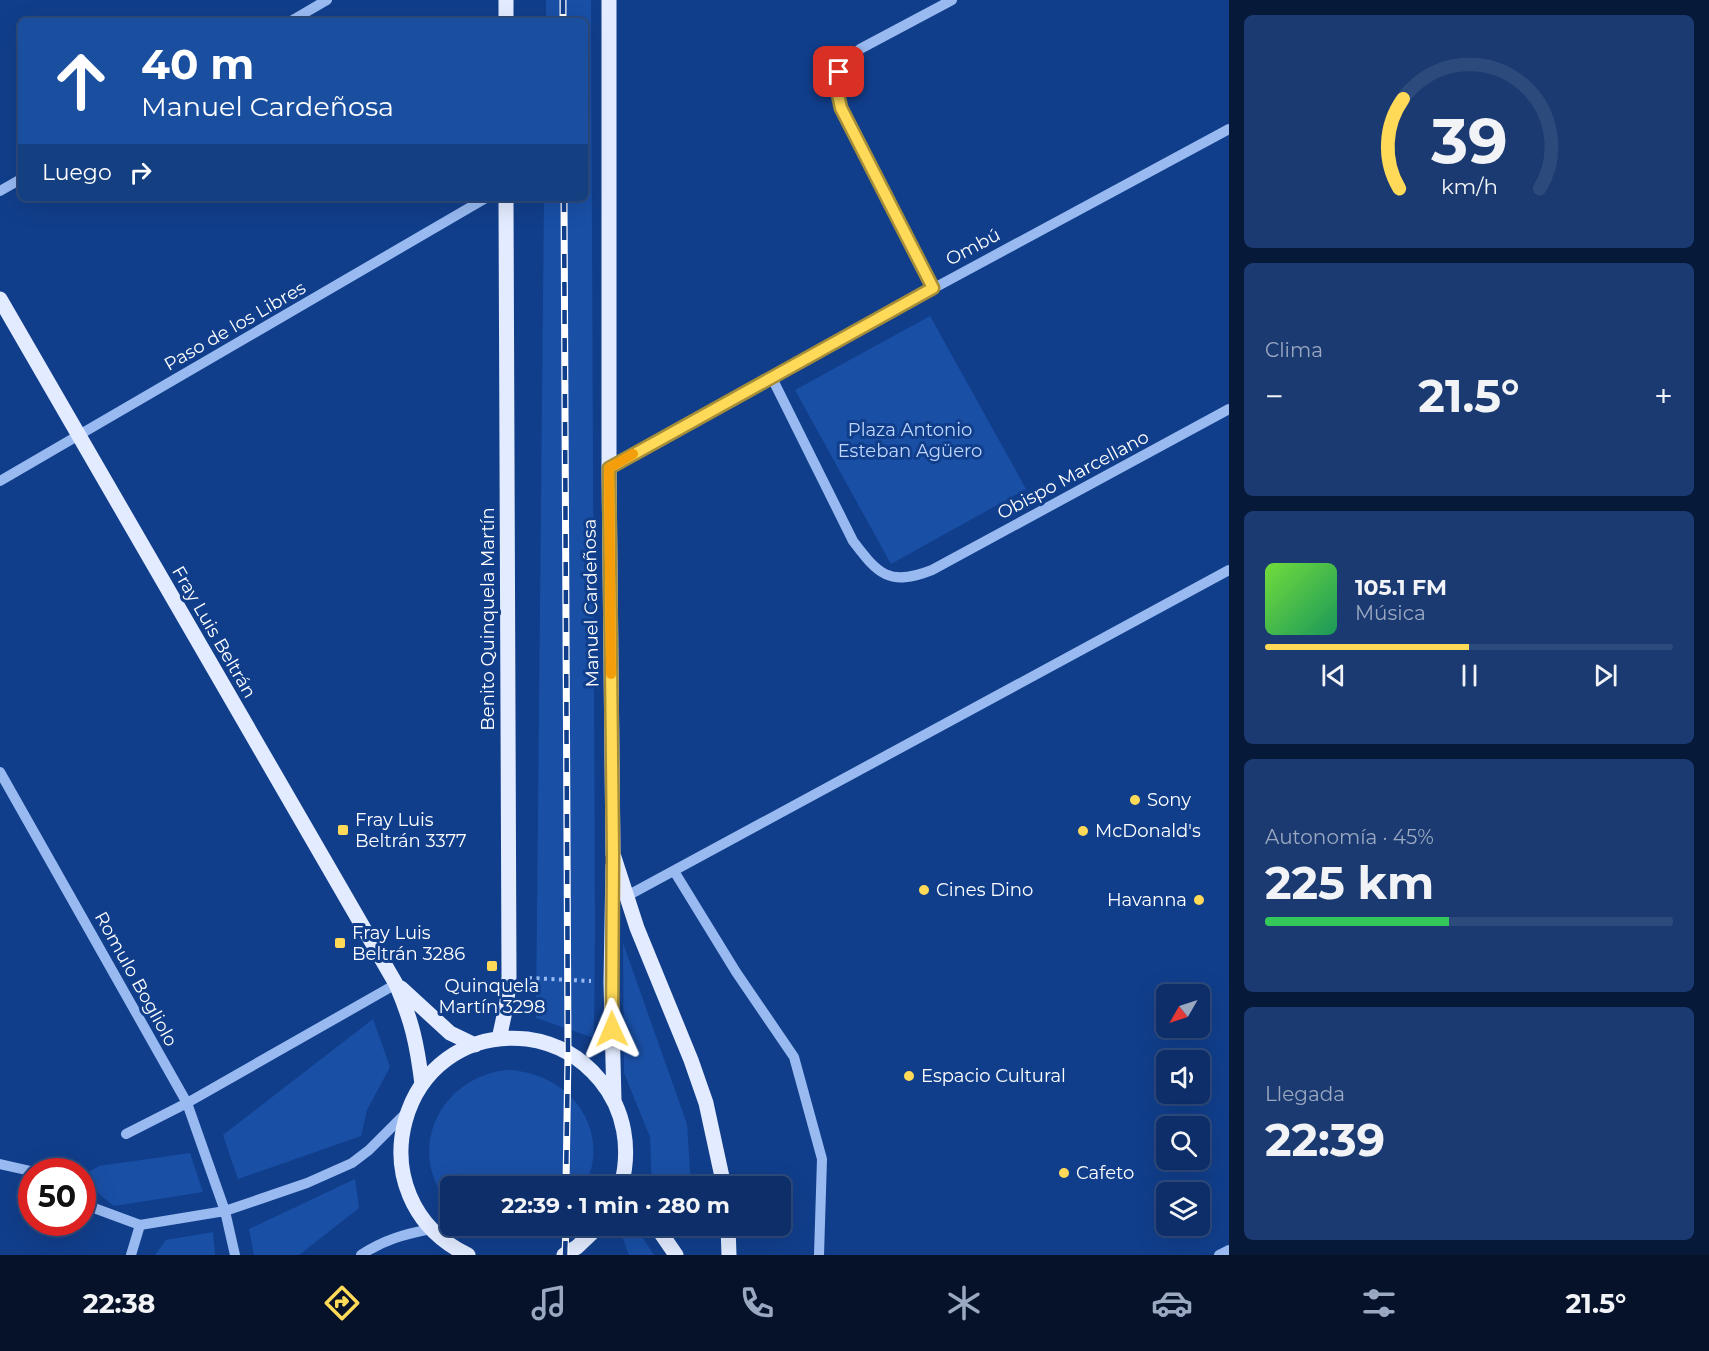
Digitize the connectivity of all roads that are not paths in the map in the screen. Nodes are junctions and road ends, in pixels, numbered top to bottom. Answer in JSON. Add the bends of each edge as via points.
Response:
{"nodes":[{"id":1,"x":327,"y":0,"type":"edge"},
{"id":2,"x":506,"y":0,"type":"edge"},
{"id":3,"x":609,"y":0,"type":"edge"},
{"id":4,"x":952,"y":0,"type":"edge"},
{"id":5,"x":296,"y":18,"type":"edge"},
{"id":6,"x":506,"y":18,"type":"edge"},
{"id":7,"x":1229,"y":129,"type":"edge"},
{"id":8,"x":18,"y":181,"type":"edge"},
{"id":9,"x":0,"y":191,"type":"edge"},
{"id":10,"x":481,"y":201,"type":"edge"},
{"id":11,"x":506,"y":201,"type":"edge"},
{"id":12,"x":933,"y":288,"type":"junction"},
{"id":13,"x":0,"y":299,"type":"edge"},
{"id":14,"x":771,"y":376,"type":"junction"},
{"id":15,"x":1229,"y":409,"type":"edge"},
{"id":16,"x":78,"y":436,"type":"junction"},
{"id":17,"x":609,"y":468,"type":"junction"},
{"id":18,"x":0,"y":481,"type":"edge"},
{"id":19,"x":1229,"y":570,"type":"edge"},
{"id":20,"x":0,"y":772,"type":"edge"},
{"id":21,"x":613,"y":854,"type":"junction"},
{"id":22,"x":674,"y":871,"type":"junction"},
{"id":23,"x":627,"y":896,"type":"junction"},
{"id":24,"x":396,"y":984,"type":"junction"},
{"id":25,"x":499,"y":1039,"type":"junction"},
{"id":26,"x":475,"y":1045,"type":"junction"},
{"id":27,"x":422,"y":1084,"type":"junction"},
{"id":28,"x":614,"y":1101,"type":"junction"},
{"id":29,"x":187,"y":1103,"type":"junction"},
{"id":30,"x":407,"y":1113,"type":"junction"},
{"id":31,"x":126,"y":1134,"type":"dead end"},
{"id":32,"x":0,"y":1164,"type":"edge"},
{"id":33,"x":18,"y":1168,"type":"edge"},
{"id":34,"x":625,"y":1169,"type":"junction"},
{"id":35,"x":623,"y":1176,"type":"edge"},
{"id":36,"x":628,"y":1176,"type":"edge"},
{"id":37,"x":722,"y":1176,"type":"edge"},
{"id":38,"x":96,"y":1209,"type":"edge"},
{"id":39,"x":225,"y":1211,"type":"junction"},
{"id":40,"x":141,"y":1225,"type":"junction"},
{"id":41,"x":431,"y":1229,"type":"junction"},
{"id":42,"x":589,"y":1236,"type":"edge"},
{"id":43,"x":663,"y":1236,"type":"edge"},
{"id":44,"x":728,"y":1236,"type":"edge"},
{"id":45,"x":1229,"y":1250,"type":"edge"},
{"id":46,"x":131,"y":1255,"type":"edge"},
{"id":47,"x":235,"y":1255,"type":"edge"},
{"id":48,"x":361,"y":1255,"type":"edge"},
{"id":49,"x":468,"y":1255,"type":"edge"},
{"id":50,"x":565,"y":1255,"type":"edge"},
{"id":51,"x":676,"y":1255,"type":"edge"},
{"id":52,"x":729,"y":1255,"type":"edge"},
{"id":53,"x":819,"y":1255,"type":"edge"},
{"id":54,"x":1219,"y":1255,"type":"edge"}],
"edges":[{"from":1,"to":5,"type":"street"},
{"from":2,"to":6,"type":"main road"},
{"from":3,"to":17,"type":"main road","name":"Manuel Cardeñosa"},
{"from":4,"to":12,"type":"street","via":[[860,49],[839,72],[837,90],[841,108]]},
{"from":7,"to":12,"type":"street","name":"Ombú"},
{"from":8,"to":9,"type":"street"},
{"from":10,"to":16,"type":"street","name":"Paso de los Libres"},
{"from":11,"to":25,"type":"main road","name":"Benito Quinquela Martín","via":[[509,977]]},
{"from":12,"to":14,"type":"street","name":"Ombú"},
{"from":13,"to":16,"type":"main road","name":"Fray Luis Beltrán"},
{"from":14,"to":15,"type":"street","name":"Obispo Marcellano","via":[[853,540],[870,563],[888,577],[912,578],[932,570]]},
{"from":14,"to":17,"type":"street","name":"Ombú"},
{"from":16,"to":18,"type":"street","name":"Paso de los Libres"},
{"from":16,"to":24,"type":"main road","name":"Fray Luis Beltrán"},
{"from":17,"to":21,"type":"main road","name":"Manuel Cardeñosa"},
{"from":19,"to":22,"type":"street"},
{"from":20,"to":29,"type":"street","name":"Romulo Bogliolo"},
{"from":21,"to":23,"type":"main road","name":"Manuel Cardeñosa"},
{"from":21,"to":28,"type":"main road"},
{"from":22,"to":23,"type":"street"},
{"from":22,"to":53,"type":"street","via":[[794,1057],[822,1159]]},
{"from":23,"to":37,"type":"main road","name":"Manuel Cardeñosa","via":[[692,1060]]},
{"from":24,"to":26,"type":"main road","via":[[450,1033]]},
{"from":24,"to":27,"type":"main road","via":[[411,1019]]},
{"from":24,"to":29,"type":"street"},
{"from":25,"to":26,"type":"main road"},
{"from":25,"to":28,"type":"main road","via":[[548,1042],[568,1052],[598,1077]]},
{"from":26,"to":27,"type":"main road","via":[[446,1060]]},
{"from":27,"to":30,"type":"main road"},
{"from":28,"to":34,"type":"main road","via":[[626,1141]]},
{"from":29,"to":31,"type":"street"},
{"from":29,"to":39,"type":"street","name":"Romulo Bogliolo"},
{"from":30,"to":39,"type":"street","via":[[352,1163]]},
{"from":30,"to":41,"type":"main road","via":[[400,1144],[403,1175],[414,1205]]},
{"from":32,"to":33,"type":"street"},
{"from":34,"to":35,"type":"main road"},
{"from":34,"to":36,"type":"main road"},
{"from":38,"to":40,"type":"street"},
{"from":39,"to":40,"type":"street"},
{"from":39,"to":47,"type":"street","name":"Romulo Bogliolo"},
{"from":40,"to":46,"type":"street"},
{"from":41,"to":48,"type":"street","via":[[393,1238]]},
{"from":41,"to":49,"type":"main road"},
{"from":42,"to":50,"type":"main road"},
{"from":43,"to":51,"type":"main road"},
{"from":44,"to":52,"type":"main road"},
{"from":45,"to":54,"type":"street"}]}
